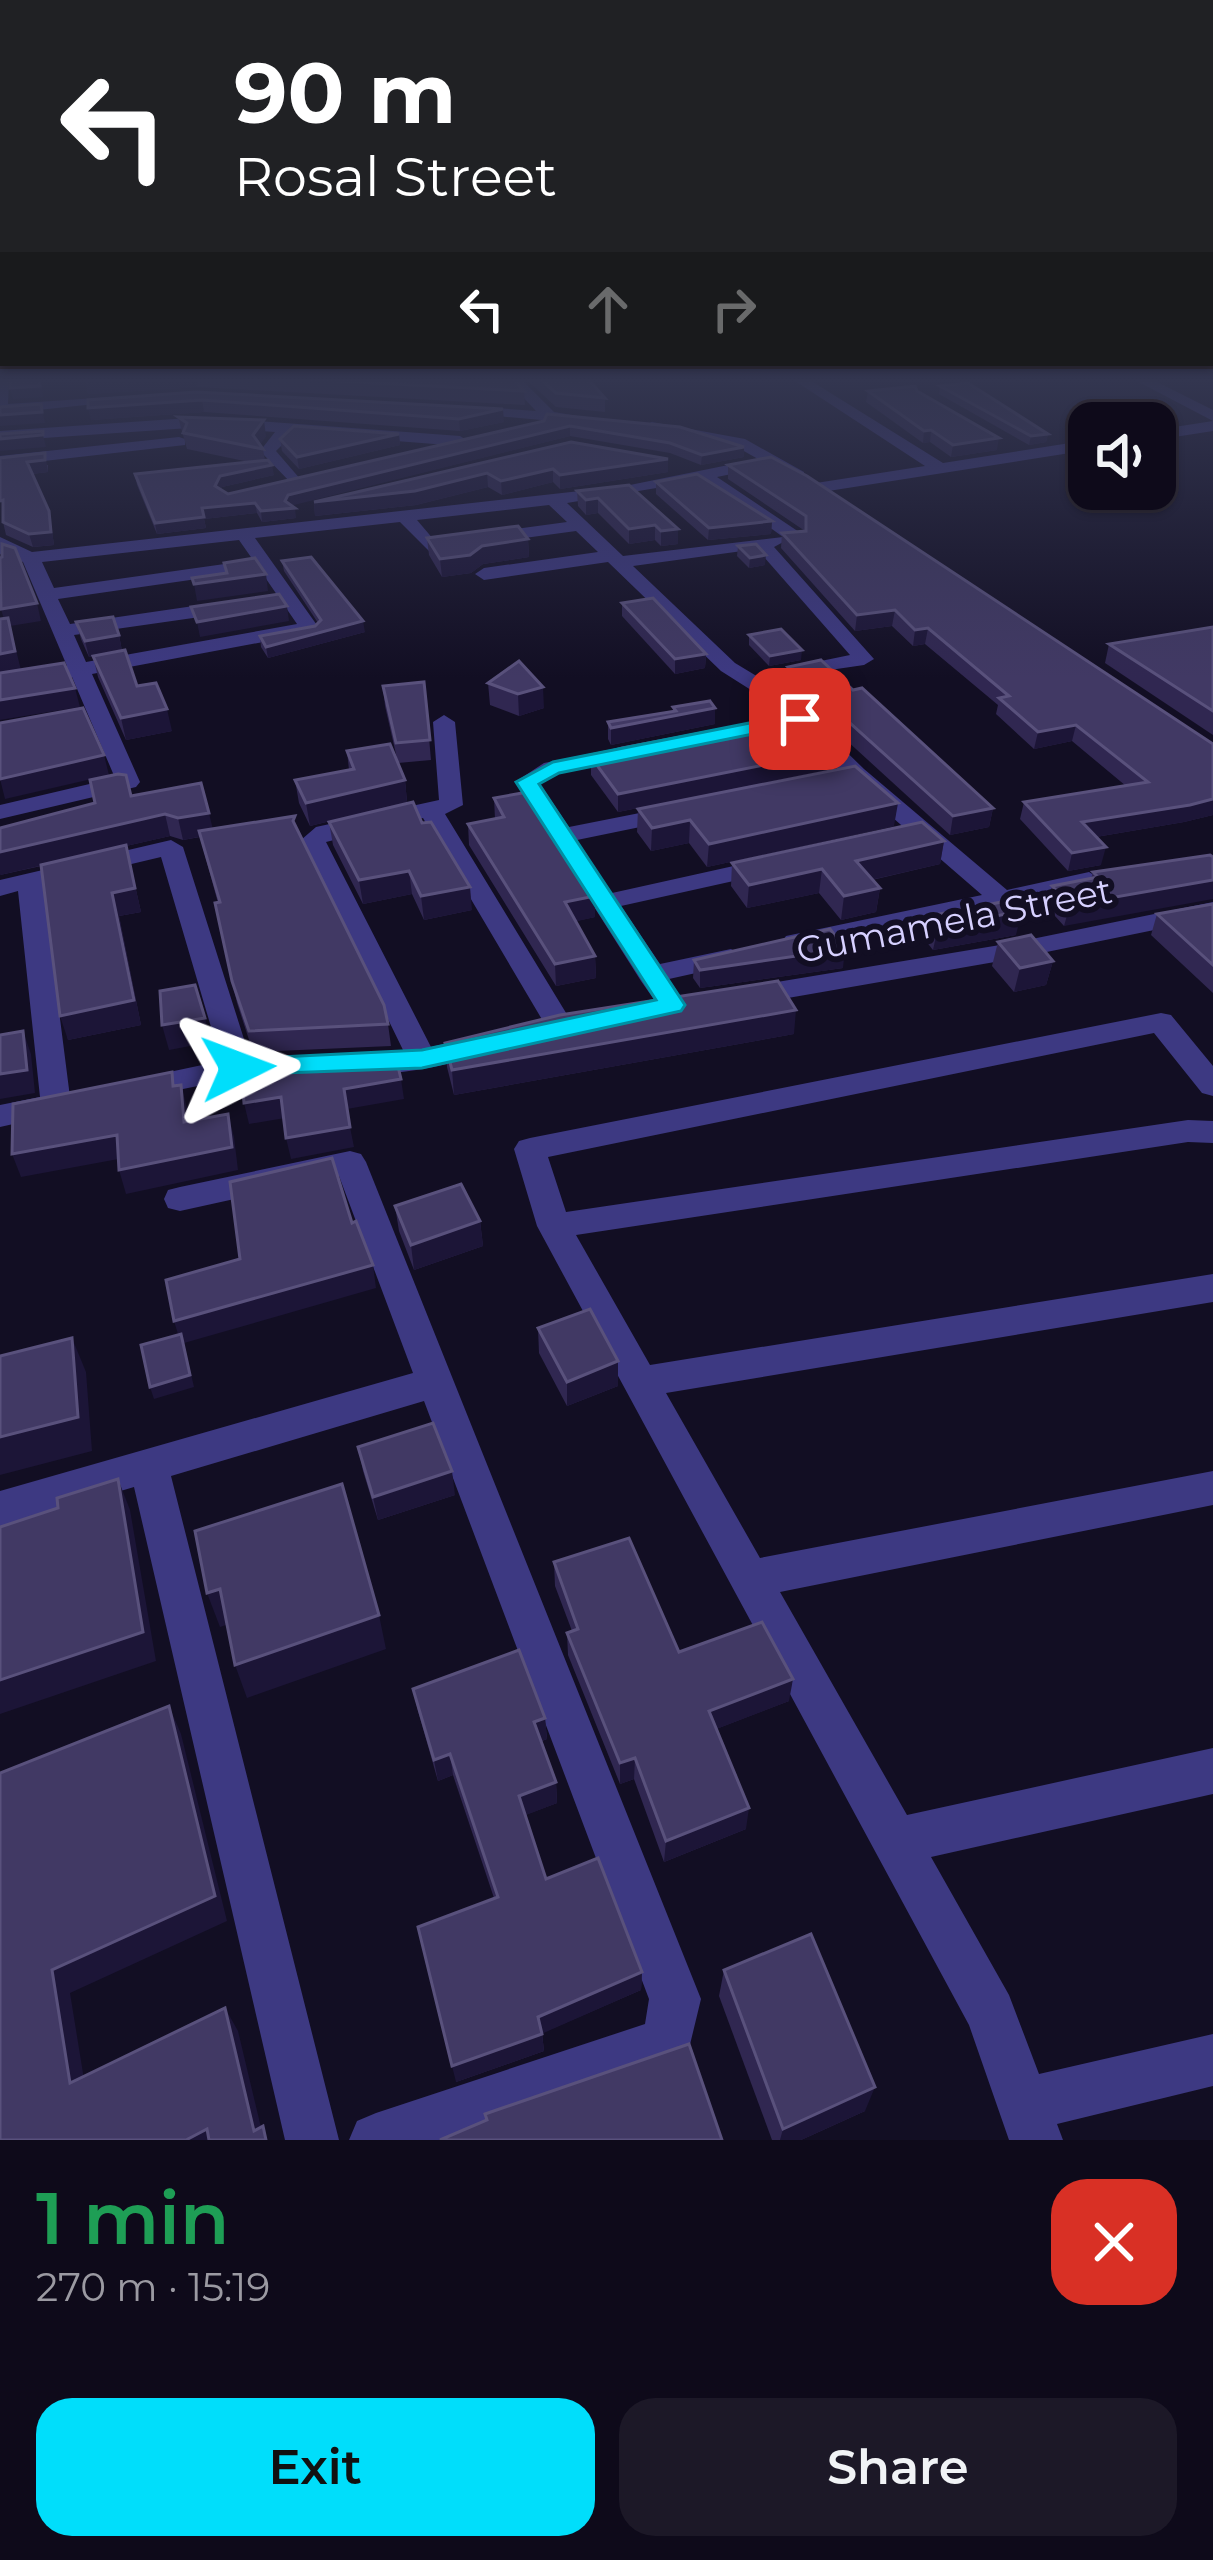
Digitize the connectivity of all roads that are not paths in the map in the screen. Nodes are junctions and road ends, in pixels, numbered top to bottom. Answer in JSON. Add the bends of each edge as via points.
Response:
{"nodes":[{"id":1,"x":298,"y":479,"type":"edge"},
{"id":2,"x":700,"y":479,"type":"edge"},
{"id":3,"x":707,"y":479,"type":"edge"},
{"id":4,"x":806,"y":479,"type":"edge"},
{"id":5,"x":869,"y":479,"type":"edge"},
{"id":6,"x":293,"y":480,"type":"joint"},
{"id":7,"x":272,"y":485,"type":"edge"},
{"id":8,"x":822,"y":487,"type":"junction"},
{"id":9,"x":633,"y":489,"type":"junction"},
{"id":10,"x":553,"y":499,"type":"junction"},
{"id":11,"x":842,"y":500,"type":"edge"},
{"id":12,"x":650,"y":504,"type":"edge"},
{"id":13,"x":312,"y":507,"type":"edge"},
{"id":14,"x":404,"y":515,"type":"junction"},
{"id":15,"x":580,"y":525,"type":"junction"},
{"id":16,"x":243,"y":533,"type":"junction"},
{"id":17,"x":686,"y":535,"type":"dead end"},
{"id":18,"x":213,"y":536,"type":"junction"},
{"id":19,"x":0,"y":542,"type":"edge"},
{"id":20,"x":761,"y":543,"type":"junction"},
{"id":21,"x":703,"y":551,"type":"junction"},
{"id":22,"x":31,"y":558,"type":"junction"},
{"id":23,"x":615,"y":559,"type":"junction"},
{"id":24,"x":265,"y":564,"type":"junction"},
{"id":25,"x":484,"y":574,"type":"dead end"},
{"id":26,"x":46,"y":595,"type":"junction"},
{"id":27,"x":288,"y":598,"type":"junction"},
{"id":28,"x":266,"y":602,"type":"edge"},
{"id":29,"x":243,"y":605,"type":"edge"},
{"id":30,"x":62,"y":631,"type":"junction"},
{"id":31,"x":81,"y":671,"type":"junction"},
{"id":32,"x":760,"y":679,"type":"junction"},
{"id":33,"x":0,"y":684,"type":"edge"},
{"id":34,"x":445,"y":722,"type":"dead end"},
{"id":35,"x":642,"y":750,"type":"edge"},
{"id":36,"x":699,"y":808,"type":"edge"},
{"id":37,"x":430,"y":809,"type":"junction"},
{"id":38,"x":0,"y":812,"type":"edge"},
{"id":39,"x":928,"y":830,"type":"junction"},
{"id":40,"x":563,"y":836,"type":"junction"},
{"id":41,"x":882,"y":841,"type":"edge"},
{"id":42,"x":790,"y":861,"type":"edge"},
{"id":43,"x":1106,"y":877,"type":"edge"},
{"id":44,"x":30,"y":880,"type":"junction"},
{"id":45,"x":0,"y":888,"type":"edge"},
{"id":46,"x":999,"y":896,"type":"junction"},
{"id":47,"x":605,"y":902,"type":"junction"},
{"id":48,"x":1213,"y":910,"type":"edge"},
{"id":49,"x":651,"y":975,"type":"junction"},
{"id":50,"x":422,"y":1059,"type":"junction"},
{"id":51,"x":238,"y":1068,"type":"junction"},
{"id":52,"x":1213,"y":1086,"type":"edge"},
{"id":53,"x":79,"y":1100,"type":"junction"},
{"id":54,"x":0,"y":1116,"type":"edge"},
{"id":55,"x":1213,"y":1132,"type":"edge"},
{"id":56,"x":180,"y":1199,"type":"dead end"},
{"id":57,"x":554,"y":1226,"type":"junction"},
{"id":58,"x":1213,"y":1288,"type":"edge"},
{"id":59,"x":436,"y":1382,"type":"junction"},
{"id":60,"x":640,"y":1382,"type":"junction"},
{"id":61,"x":148,"y":1464,"type":"junction"},
{"id":62,"x":1213,"y":1488,"type":"edge"},
{"id":63,"x":0,"y":1509,"type":"edge"},
{"id":64,"x":750,"y":1579,"type":"junction"},
{"id":65,"x":1213,"y":1771,"type":"edge"},
{"id":66,"x":896,"y":1841,"type":"junction"},
{"id":67,"x":1213,"y":2060,"type":"edge"},
{"id":68,"x":1030,"y":2122,"type":"edge"},
{"id":69,"x":311,"y":2140,"type":"edge"},
{"id":70,"x":376,"y":2140,"type":"edge"}],
"edges":[{"from":1,"to":6,"type":"street"},
{"from":2,"to":9,"type":"street"},
{"from":3,"to":20,"type":"street","via":[[796,538]]},
{"from":4,"to":8,"type":"street"},
{"from":5,"to":8,"type":"street"},
{"from":6,"to":7,"type":"street"},
{"from":8,"to":11,"type":"street"},
{"from":9,"to":10,"type":"street"},
{"from":9,"to":12,"type":"street"},
{"from":10,"to":14,"type":"street"},
{"from":10,"to":15,"type":"street"},
{"from":13,"to":18,"type":"street"},
{"from":14,"to":15,"type":"street","via":[[429,546]]},
{"from":14,"to":16,"type":"street"},
{"from":15,"to":23,"type":"street"},
{"from":16,"to":18,"type":"street"},
{"from":16,"to":24,"type":"street"},
{"from":17,"to":21,"type":"street"},
{"from":18,"to":22,"type":"street"},
{"from":19,"to":22,"type":"street"},
{"from":20,"to":21,"type":"street"},
{"from":20,"to":32,"type":"street","via":[[864,659]]},
{"from":21,"to":23,"type":"street"},
{"from":22,"to":26,"type":"street"},
{"from":23,"to":25,"type":"street"},
{"from":23,"to":32,"type":"street","via":[[728,667]]},
{"from":24,"to":26,"type":"street"},
{"from":24,"to":27,"type":"street"},
{"from":26,"to":30,"type":"street"},
{"from":27,"to":28,"type":"street"},
{"from":27,"to":31,"type":"street","via":[[309,628]]},
{"from":29,"to":30,"type":"street"},
{"from":30,"to":31,"type":"street"},
{"from":31,"to":33,"type":"street"},
{"from":31,"to":38,"type":"street","via":[[89,717],[128,782]]},
{"from":32,"to":39,"type":"street","via":[[846,778]]},
{"from":34,"to":37,"type":"street","via":[[451,805]]},
{"from":35,"to":40,"type":"street","via":[[553,768],[527,782]]},
{"from":36,"to":40,"type":"street"},
{"from":37,"to":50,"type":"street","via":[[313,840]]},
{"from":37,"to":50,"type":"street","via":[[549,1029]]},
{"from":39,"to":41,"type":"street"},
{"from":39,"to":46,"type":"street"},
{"from":40,"to":47,"type":"street"},
{"from":42,"to":47,"type":"street"},
{"from":43,"to":46,"type":"street"},
{"from":44,"to":45,"type":"street"},
{"from":44,"to":51,"type":"street","via":[[171,847]]},
{"from":44,"to":53,"type":"street"},
{"from":46,"to":49,"type":"street"},
{"from":47,"to":49,"type":"street"},
{"from":48,"to":49,"type":"street","name":"Gumamela Street","via":[[684,1004]]},
{"from":50,"to":51,"type":"street"},
{"from":51,"to":53,"type":"street"},
{"from":52,"to":57,"type":"street","via":[[1161,1022],[530,1149]]},
{"from":53,"to":54,"type":"street"},
{"from":55,"to":57,"type":"street"},
{"from":56,"to":59,"type":"street","via":[[350,1162]]},
{"from":57,"to":60,"type":"street"},
{"from":58,"to":60,"type":"street"},
{"from":59,"to":61,"type":"street"},
{"from":59,"to":70,"type":"street","via":[[675,1999],[668,2043]]},
{"from":60,"to":64,"type":"street"},
{"from":61,"to":63,"type":"street"},
{"from":61,"to":69,"type":"street"},
{"from":62,"to":64,"type":"street"},
{"from":64,"to":66,"type":"street"},
{"from":65,"to":66,"type":"street"},
{"from":66,"to":68,"type":"street","via":[[991,2013]]},
{"from":67,"to":68,"type":"street"}]}
